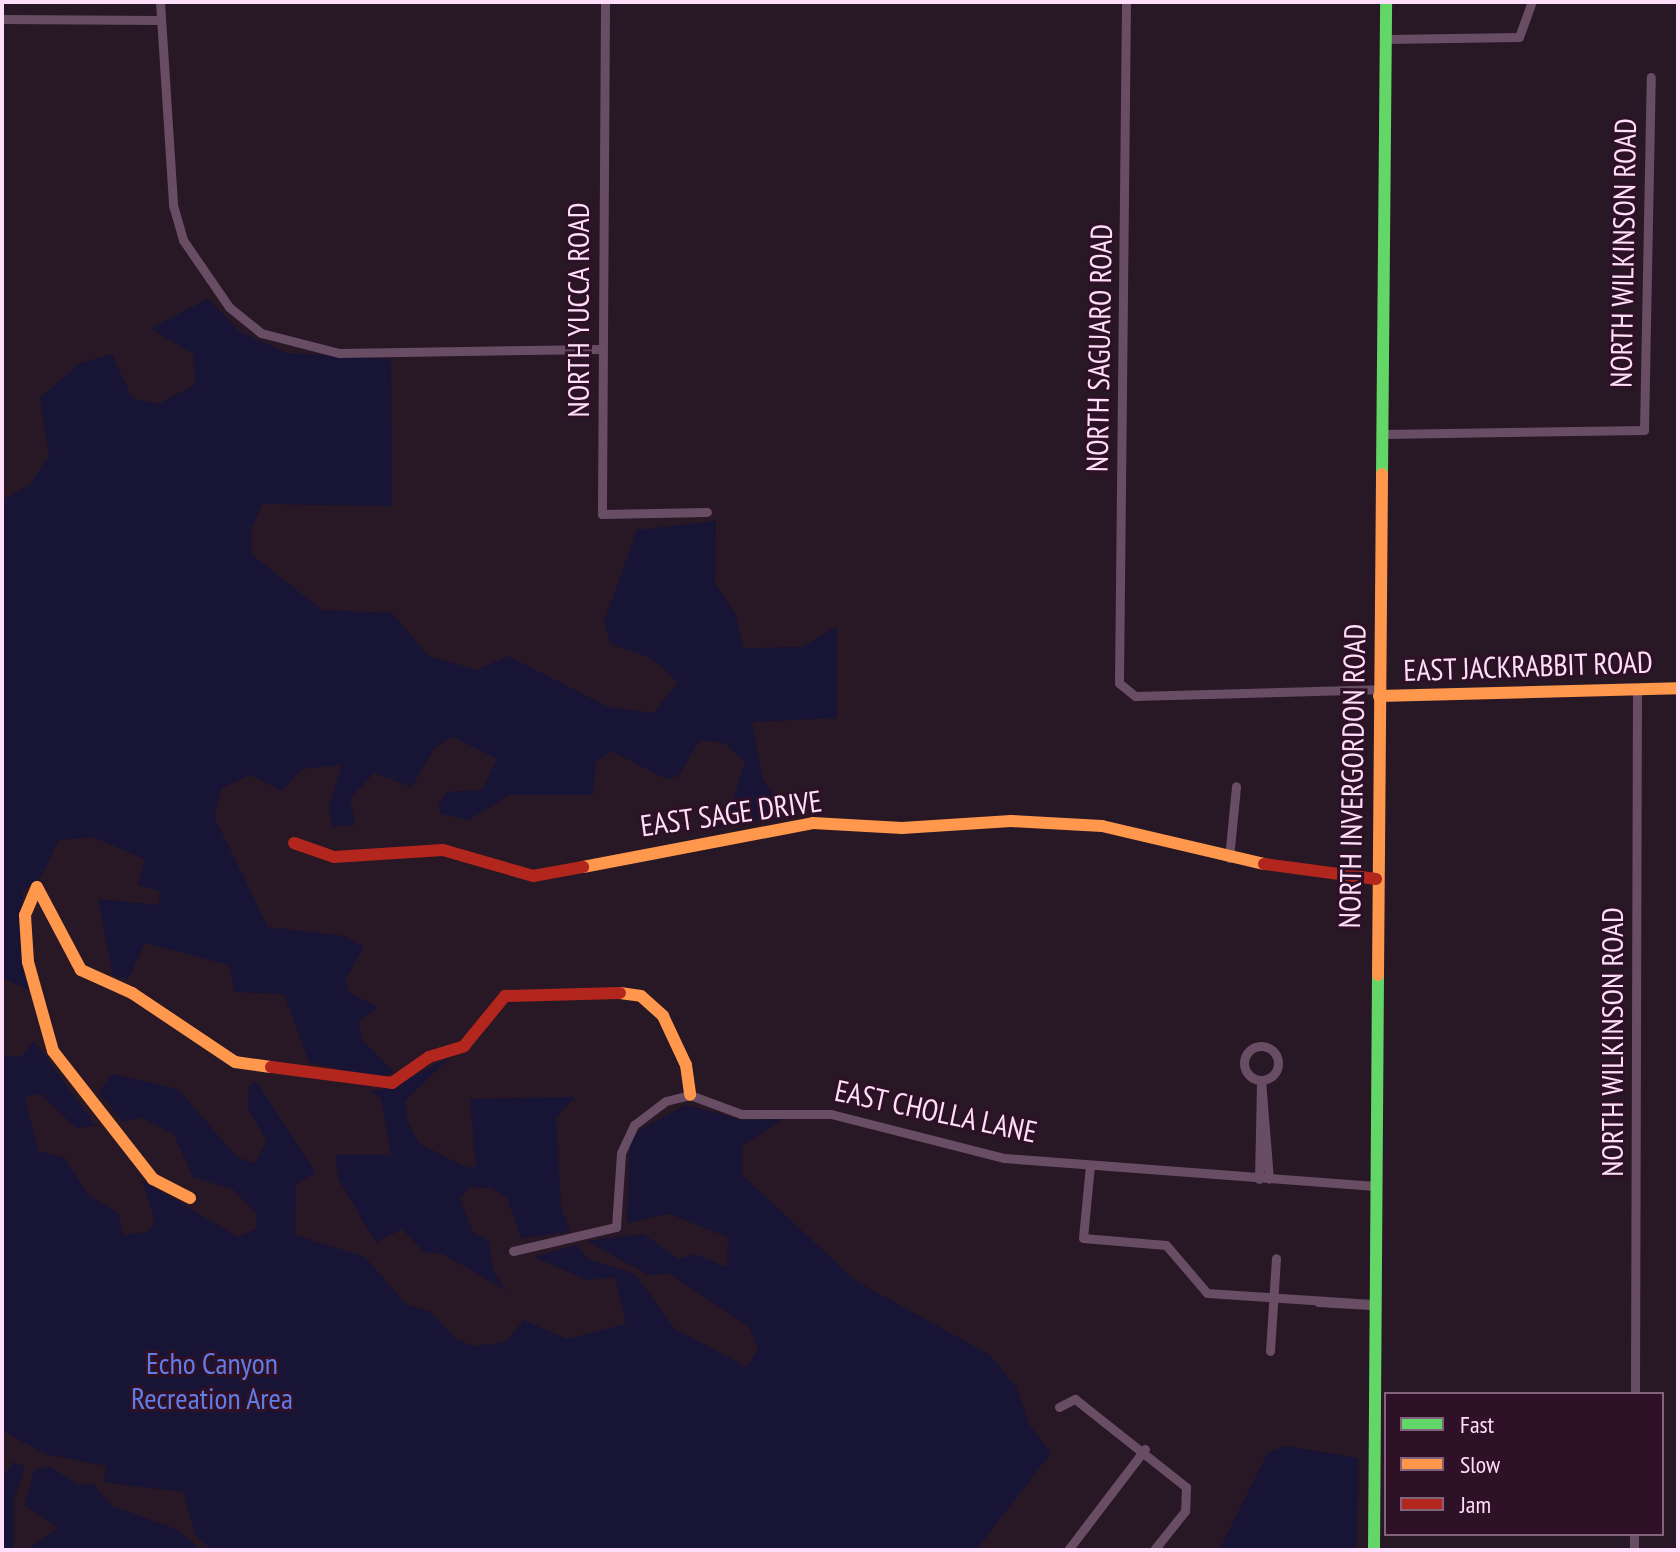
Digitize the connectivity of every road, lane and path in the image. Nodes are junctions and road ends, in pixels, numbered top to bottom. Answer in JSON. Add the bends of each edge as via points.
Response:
{"nodes":[{"id":1,"x":160,"y":2,"type":"edge"},
{"id":2,"x":605,"y":2,"type":"edge"},
{"id":3,"x":1126,"y":2,"type":"edge"},
{"id":4,"x":1386,"y":2,"type":"edge"},
{"id":5,"x":1532,"y":2,"type":"edge"},
{"id":6,"x":2,"y":19,"type":"edge"},
{"id":7,"x":161,"y":20,"type":"junction"},
{"id":8,"x":1386,"y":39,"type":"junction"},
{"id":9,"x":1651,"y":77,"type":"dead end"},
{"id":10,"x":601,"y":349,"type":"junction"},
{"id":11,"x":1383,"y":434,"type":"junction"},
{"id":12,"x":707,"y":512,"type":"dead end"},
{"id":13,"x":1678,"y":688,"type":"edge"},
{"id":14,"x":1637,"y":689,"type":"junction"},
{"id":15,"x":1124,"y":693,"type":"joint"},
{"id":16,"x":1379,"y":693,"type":"junction"},
{"id":17,"x":1236,"y":786,"type":"dead end"},
{"id":18,"x":294,"y":843,"type":"dead end"},
{"id":19,"x":1229,"y":858,"type":"junction"},
{"id":20,"x":1376,"y":879,"type":"junction"},
{"id":21,"x":1261,"y":1080,"type":"dead end"},
{"id":22,"x":690,"y":1095,"type":"junction"},
{"id":23,"x":1090,"y":1165,"type":"junction"},
{"id":24,"x":1264,"y":1179,"type":"junction"},
{"id":25,"x":1375,"y":1186,"type":"junction"},
{"id":26,"x":190,"y":1198,"type":"dead end"},
{"id":27,"x":513,"y":1251,"type":"dead end"},
{"id":28,"x":1276,"y":1258,"type":"dead end"},
{"id":29,"x":1274,"y":1298,"type":"junction"},
{"id":30,"x":1373,"y":1304,"type":"junction"},
{"id":31,"x":1270,"y":1351,"type":"dead end"},
{"id":32,"x":1635,"y":1392,"type":"edge"},
{"id":33,"x":1059,"y":1407,"type":"dead end"},
{"id":34,"x":1145,"y":1449,"type":"junction"},
{"id":35,"x":1068,"y":1550,"type":"edge"},
{"id":36,"x":1154,"y":1550,"type":"edge"},
{"id":37,"x":1374,"y":1550,"type":"edge"}],
"edges":[{"from":1,"to":7,"type":"street"},
{"from":2,"to":10,"type":"street","name":"NORTH YUCCA ROAD"},
{"from":3,"to":15,"type":"street","name":"NORTH SAGUARO ROAD"},
{"from":4,"to":8,"type":"street","name":"NORTH INVERGORDON ROAD"},
{"from":5,"to":8,"type":"street","via":[[1519,37]]},
{"from":6,"to":7,"type":"street"},
{"from":7,"to":10,"type":"street","via":[[173,205],[183,240],[229,307],[261,333],[300,348]]},
{"from":8,"to":11,"type":"street","name":"NORTH INVERGORDON ROAD"},
{"from":9,"to":11,"type":"street","name":"NORTH WILKINSON ROAD","via":[[1644,430]]},
{"from":10,"to":12,"type":"street","name":"NORTH YUCCA ROAD","via":[[602,514]]},
{"from":11,"to":16,"type":"street","name":"NORTH INVERGORDON ROAD"},
{"from":13,"to":14,"type":"street","name":"EAST JACKRABBIT ROAD"},
{"from":14,"to":16,"type":"street","name":"EAST JACKRABBIT ROAD"},
{"from":14,"to":32,"type":"street","name":"NORTH WILKINSON ROAD"},
{"from":15,"to":16,"type":"street","name":"EAST JACKRABBIT ROAD"},
{"from":16,"to":20,"type":"street","name":"NORTH INVERGORDON ROAD"},
{"from":17,"to":19,"type":"street"},
{"from":18,"to":19,"type":"street","name":"EAST SAGE DRIVE","via":[[334,857],[443,850],[533,876],[813,823],[902,828],[1011,821],[1119,829]]},
{"from":19,"to":20,"type":"street","name":"EAST SAGE DRIVE"},
{"from":20,"to":25,"type":"street","name":"NORTH INVERGORDON ROAD"},
{"from":21,"to":24,"type":"street"},
{"from":22,"to":23,"type":"street","name":"EAST CHOLLA LANE","via":[[741,1114],[831,1114],[1004,1158]]},
{"from":22,"to":26,"type":"street","via":[[686,1065],[663,1016],[641,996],[611,991],[505,996],[464,1046],[429,1057],[392,1083],[235,1062],[119,986],[90,978],[37,887],[26,907],[28,962],[53,1051],[153,1179]]},
{"from":22,"to":27,"type":"street","via":[[666,1101],[634,1125],[621,1153],[616,1227]]},
{"from":23,"to":24,"type":"street","name":"EAST CHOLLA LANE"},
{"from":23,"to":29,"type":"street","via":[[1083,1238],[1166,1245],[1207,1293]]},
{"from":24,"to":25,"type":"street","name":"EAST CHOLLA LANE"},
{"from":25,"to":30,"type":"street","name":"NORTH INVERGORDON ROAD"},
{"from":28,"to":29,"type":"street"},
{"from":29,"to":30,"type":"street"},
{"from":29,"to":31,"type":"street"},
{"from":30,"to":37,"type":"street","name":"NORTH INVERGORDON ROAD"},
{"from":33,"to":34,"type":"street","via":[[1075,1399]]},
{"from":34,"to":35,"type":"street"},
{"from":34,"to":36,"type":"street","via":[[1188,1497]]}]}
